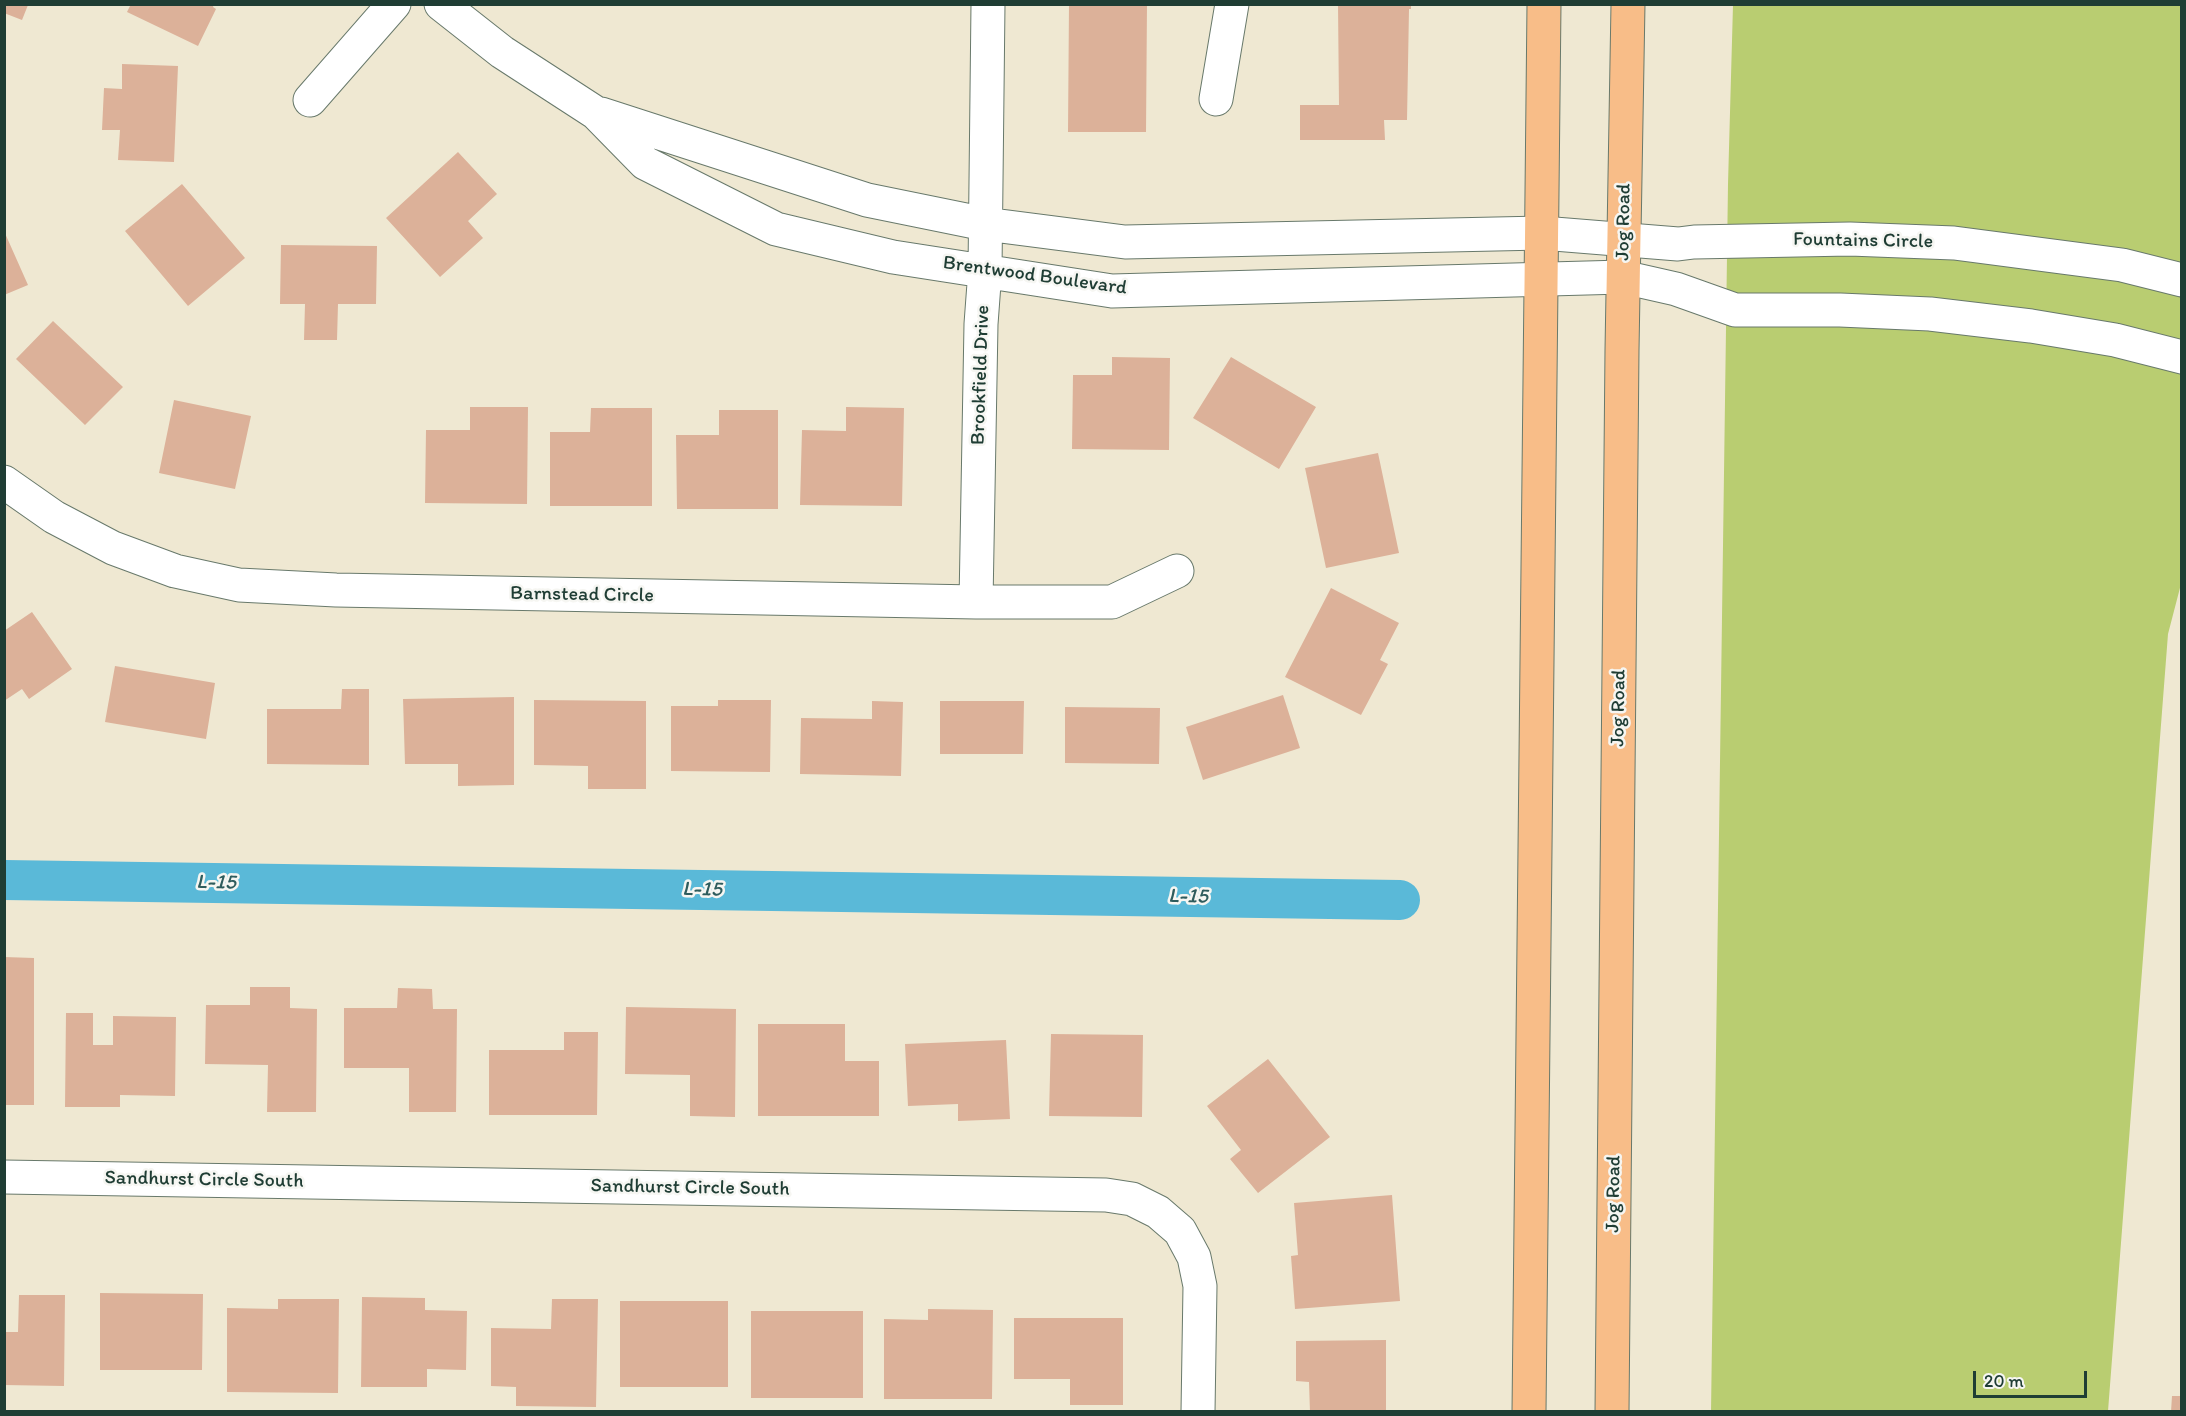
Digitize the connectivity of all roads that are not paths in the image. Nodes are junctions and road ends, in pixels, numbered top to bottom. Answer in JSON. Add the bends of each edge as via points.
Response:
{"nodes":[{"id":1,"x":394,"y":4,"type":"edge"},
{"id":2,"x":441,"y":4,"type":"edge"},
{"id":3,"x":988,"y":4,"type":"edge"},
{"id":4,"x":1232,"y":4,"type":"edge"},
{"id":5,"x":1544,"y":4,"type":"edge"},
{"id":6,"x":1628,"y":4,"type":"edge"},
{"id":7,"x":1216,"y":99,"type":"dead end"},
{"id":8,"x":310,"y":100,"type":"dead end"},
{"id":9,"x":596,"y":112,"type":"junction"},
{"id":10,"x":985,"y":224,"type":"junction"},
{"id":11,"x":1542,"y":233,"type":"junction"},
{"id":12,"x":1624,"y":239,"type":"junction"},
{"id":13,"x":985,"y":270,"type":"junction"},
{"id":14,"x":1623,"y":277,"type":"junction"},
{"id":15,"x":1542,"y":280,"type":"junction"},
{"id":16,"x":2181,"y":280,"type":"edge"},
{"id":17,"x":2181,"y":357,"type":"edge"},
{"id":18,"x":4,"y":482,"type":"edge"},
{"id":19,"x":1177,"y":572,"type":"dead end"},
{"id":20,"x":976,"y":602,"type":"junction"},
{"id":21,"x":4,"y":1177,"type":"edge"},
{"id":22,"x":1198,"y":1412,"type":"edge"},
{"id":23,"x":1529,"y":1412,"type":"edge"},
{"id":24,"x":1612,"y":1412,"type":"edge"}],
"edges":[{"from":1,"to":8,"type":"street"},
{"from":2,"to":9,"type":"street","name":"Brentwood Boulevard","via":[[502,52]]},
{"from":3,"to":10,"type":"street","name":"Brookfield Drive"},
{"from":4,"to":7,"type":"street"},
{"from":5,"to":11,"type":"main road"},
{"from":6,"to":12,"type":"main road","name":"Jog Road"},
{"from":9,"to":10,"type":"street","name":"Brentwood Boulevard","via":[[867,200]]},
{"from":9,"to":13,"type":"street","name":"Brentwood Boulevard","via":[[645,163],[776,229],[893,256]]},
{"from":10,"to":11,"type":"street","name":"Brentwood Boulevard","via":[[1125,242]]},
{"from":10,"to":13,"type":"street","name":"Brookfield Drive"},
{"from":11,"to":12,"type":"street","name":"Fountains Circle"},
{"from":11,"to":15,"type":"main road"},
{"from":12,"to":14,"type":"main road","name":"Jog Road"},
{"from":12,"to":16,"type":"street","name":"Fountains Circle","via":[[1678,244],[1850,238],[1954,243],[2122,265]]},
{"from":13,"to":15,"type":"street","name":"Brentwood Boulevard","via":[[1112,291]]},
{"from":13,"to":20,"type":"street","name":"Brookfield Drive"},
{"from":14,"to":15,"type":"street","name":"Brentwood Boulevard"},
{"from":14,"to":17,"type":"street","via":[[1676,289],[1735,310],[1930,314],[2115,340]]},
{"from":14,"to":24,"type":"main road","name":"Jog Road"},
{"from":15,"to":23,"type":"main road"},
{"from":18,"to":20,"type":"street","name":"Barnstead Circle","via":[[54,517],[113,548],[175,571],[239,585]]},
{"from":19,"to":20,"type":"street","name":"Barnstead Circle","via":[[1112,602]]},
{"from":21,"to":22,"type":"street","name":"Sandhurst Circle South","via":[[1106,1195],[1132,1199],[1158,1212],[1180,1232],[1194,1257],[1200,1286]]}]}
